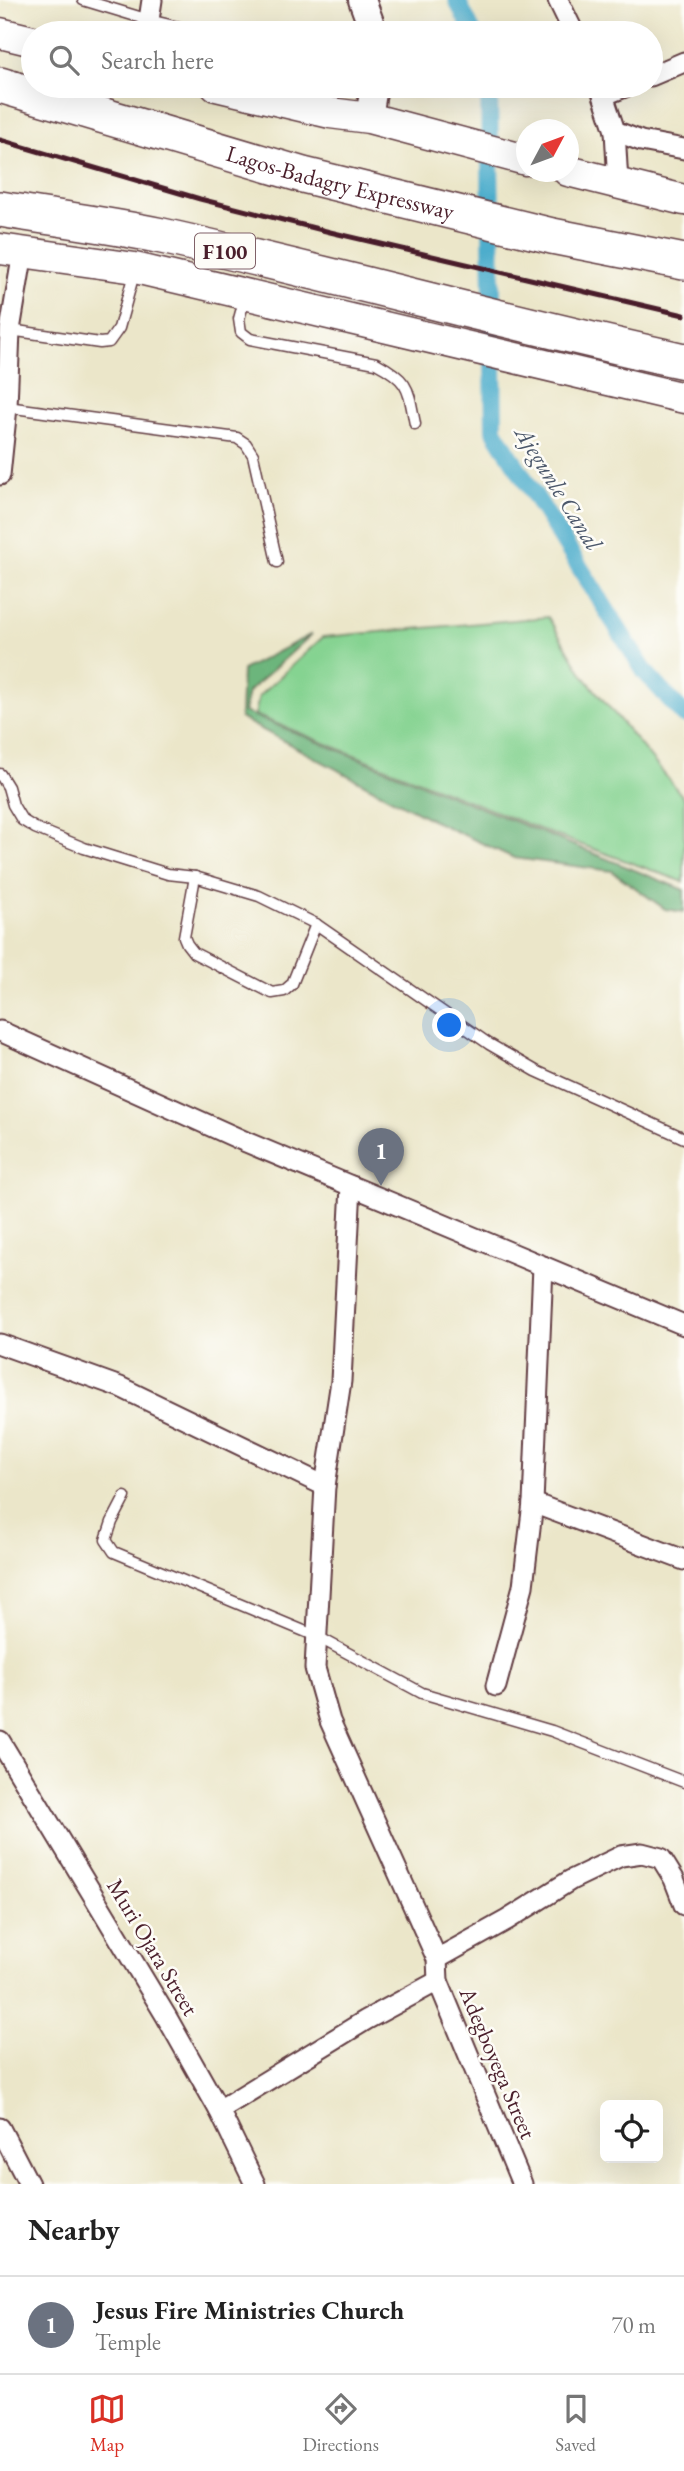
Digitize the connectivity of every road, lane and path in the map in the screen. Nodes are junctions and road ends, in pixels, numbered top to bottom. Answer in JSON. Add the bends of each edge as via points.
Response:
{"nodes":[{"id":1,"x":83,"y":0,"type":"edge"},
{"id":2,"x":152,"y":0,"type":"edge"},
{"id":3,"x":362,"y":0,"type":"edge"},
{"id":4,"x":558,"y":0,"type":"edge"},
{"id":5,"x":134,"y":21,"type":"edge"},
{"id":6,"x":149,"y":21,"type":"edge"},
{"id":7,"x":370,"y":21,"type":"edge"},
{"id":8,"x":568,"y":21,"type":"edge"},
{"id":9,"x":0,"y":33,"type":"edge"},
{"id":10,"x":21,"y":38,"type":"edge"},
{"id":11,"x":684,"y":62,"type":"edge"},
{"id":12,"x":663,"y":71,"type":"edge"},
{"id":13,"x":0,"y":85,"type":"edge"},
{"id":14,"x":21,"y":91,"type":"edge"},
{"id":15,"x":44,"y":98,"type":"edge"},
{"id":16,"x":267,"y":98,"type":"edge"},
{"id":17,"x":372,"y":98,"type":"edge"},
{"id":18,"x":605,"y":98,"type":"edge"},
{"id":19,"x":369,"y":118,"type":"junction"},
{"id":20,"x":615,"y":131,"type":"junction"},
{"id":21,"x":684,"y":149,"type":"edge"},
{"id":22,"x":516,"y":157,"type":"edge"},
{"id":23,"x":579,"y":173,"type":"edge"},
{"id":24,"x":618,"y":183,"type":"junction"},
{"id":25,"x":684,"y":200,"type":"edge"},
{"id":26,"x":0,"y":209,"type":"edge"},
{"id":27,"x":12,"y":250,"type":"edge"},
{"id":28,"x":684,"y":262,"type":"edge"},
{"id":29,"x":135,"y":268,"type":"junction"},
{"id":30,"x":246,"y":293,"type":"junction"},
{"id":31,"x":10,"y":330,"type":"junction"},
{"id":32,"x":4,"y":351,"type":"edge"},
{"id":33,"x":684,"y":361,"type":"edge"},
{"id":34,"x":684,"y":398,"type":"edge"},
{"id":35,"x":7,"y":407,"type":"junction"},
{"id":36,"x":415,"y":424,"type":"dead end"},
{"id":37,"x":0,"y":475,"type":"edge"},
{"id":38,"x":276,"y":562,"type":"dead end"},
{"id":39,"x":0,"y":774,"type":"edge"},
{"id":40,"x":195,"y":877,"type":"junction"},
{"id":41,"x":316,"y":923,"type":"junction"},
{"id":42,"x":0,"y":1031,"type":"edge"},
{"id":43,"x":684,"y":1138,"type":"edge"},
{"id":44,"x":351,"y":1186,"type":"junction"},
{"id":45,"x":543,"y":1266,"type":"junction"},
{"id":46,"x":684,"y":1325,"type":"edge"},
{"id":47,"x":0,"y":1344,"type":"edge"},
{"id":48,"x":325,"y":1486,"type":"junction"},
{"id":49,"x":125,"y":1497,"type":"dead end"},
{"id":50,"x":533,"y":1503,"type":"junction"},
{"id":51,"x":684,"y":1560,"type":"edge"},
{"id":52,"x":316,"y":1636,"type":"junction"},
{"id":53,"x":496,"y":1686,"type":"dead end"},
{"id":54,"x":0,"y":1741,"type":"edge"},
{"id":55,"x":684,"y":1782,"type":"edge"},
{"id":56,"x":684,"y":1905,"type":"edge"},
{"id":57,"x":437,"y":1959,"type":"junction"},
{"id":58,"x":438,"y":1981,"type":"junction"},
{"id":59,"x":219,"y":2109,"type":"junction"},
{"id":60,"x":0,"y":2127,"type":"edge"},
{"id":61,"x":29,"y":2184,"type":"edge"},
{"id":62,"x":255,"y":2184,"type":"edge"},
{"id":63,"x":522,"y":2184,"type":"edge"}],
"edges":[{"from":1,"to":5,"type":"lane"},
{"from":2,"to":6,"type":"street"},
{"from":3,"to":7,"type":"street"},
{"from":4,"to":8,"type":"street"},
{"from":9,"to":10,"type":"main road"},
{"from":11,"to":12,"type":"street"},
{"from":13,"to":14,"type":"highway","name":"Lagos-Badagry Expressway"},
{"from":15,"to":28,"type":"highway","name":"Lagos-Badagry Expressway","via":[[303,175],[552,236]]},
{"from":16,"to":19,"type":"main road"},
{"from":17,"to":19,"type":"street"},
{"from":18,"to":20,"type":"street"},
{"from":19,"to":22,"type":"main road"},
{"from":20,"to":21,"type":"street"},
{"from":20,"to":24,"type":"street"},
{"from":23,"to":24,"type":"main road"},
{"from":24,"to":25,"type":"main road"},
{"from":26,"to":33,"type":"highway","number":"F100","via":[[159,236]]},
{"from":27,"to":29,"type":"main road"},
{"from":27,"to":31,"type":"street"},
{"from":29,"to":30,"type":"main road"},
{"from":29,"to":31,"type":"lane","via":[[119,328],[109,342]]},
{"from":30,"to":34,"type":"main road"},
{"from":30,"to":36,"type":"lane","via":[[239,319],[242,332],[250,339],[376,363],[408,387]]},
{"from":31,"to":32,"type":"street"},
{"from":32,"to":35,"type":"street"},
{"from":35,"to":37,"type":"street"},
{"from":35,"to":38,"type":"lane","via":[[237,438],[253,456]]},
{"from":39,"to":40,"type":"lane","via":[[22,820],[34,828],[168,874]]},
{"from":40,"to":41,"type":"lane","via":[[259,896]]},
{"from":40,"to":41,"type":"lane","via":[[184,937],[187,944],[194,953],[272,993],[292,984]]},
{"from":41,"to":43,"type":"lane","via":[[489,1044],[536,1071]]},
{"from":42,"to":44,"type":"street"},
{"from":44,"to":45,"type":"street"},
{"from":44,"to":48,"type":"street","via":[[341,1381]]},
{"from":45,"to":46,"type":"street"},
{"from":45,"to":50,"type":"street"},
{"from":47,"to":48,"type":"street","via":[[120,1387]]},
{"from":48,"to":52,"type":"street"},
{"from":49,"to":52,"type":"lane","via":[[106,1540],[114,1552]]},
{"from":50,"to":51,"type":"street"},
{"from":50,"to":53,"type":"street","via":[[523,1586]]},
{"from":52,"to":55,"type":"lane","via":[[422,1693],[552,1731]]},
{"from":52,"to":57,"type":"street","via":[[315,1668],[330,1721]]},
{"from":54,"to":59,"type":"street","name":"Muri Ojara Street"},
{"from":56,"to":57,"type":"street","via":[[661,1858],[642,1853],[621,1856]]},
{"from":57,"to":58,"type":"street","name":"Adegboyega Street"},
{"from":58,"to":59,"type":"street"},
{"from":58,"to":63,"type":"street","name":"Adegboyega Street"},
{"from":59,"to":62,"type":"street","name":"Muri Ojara Street"},
{"from":60,"to":61,"type":"street"}]}
